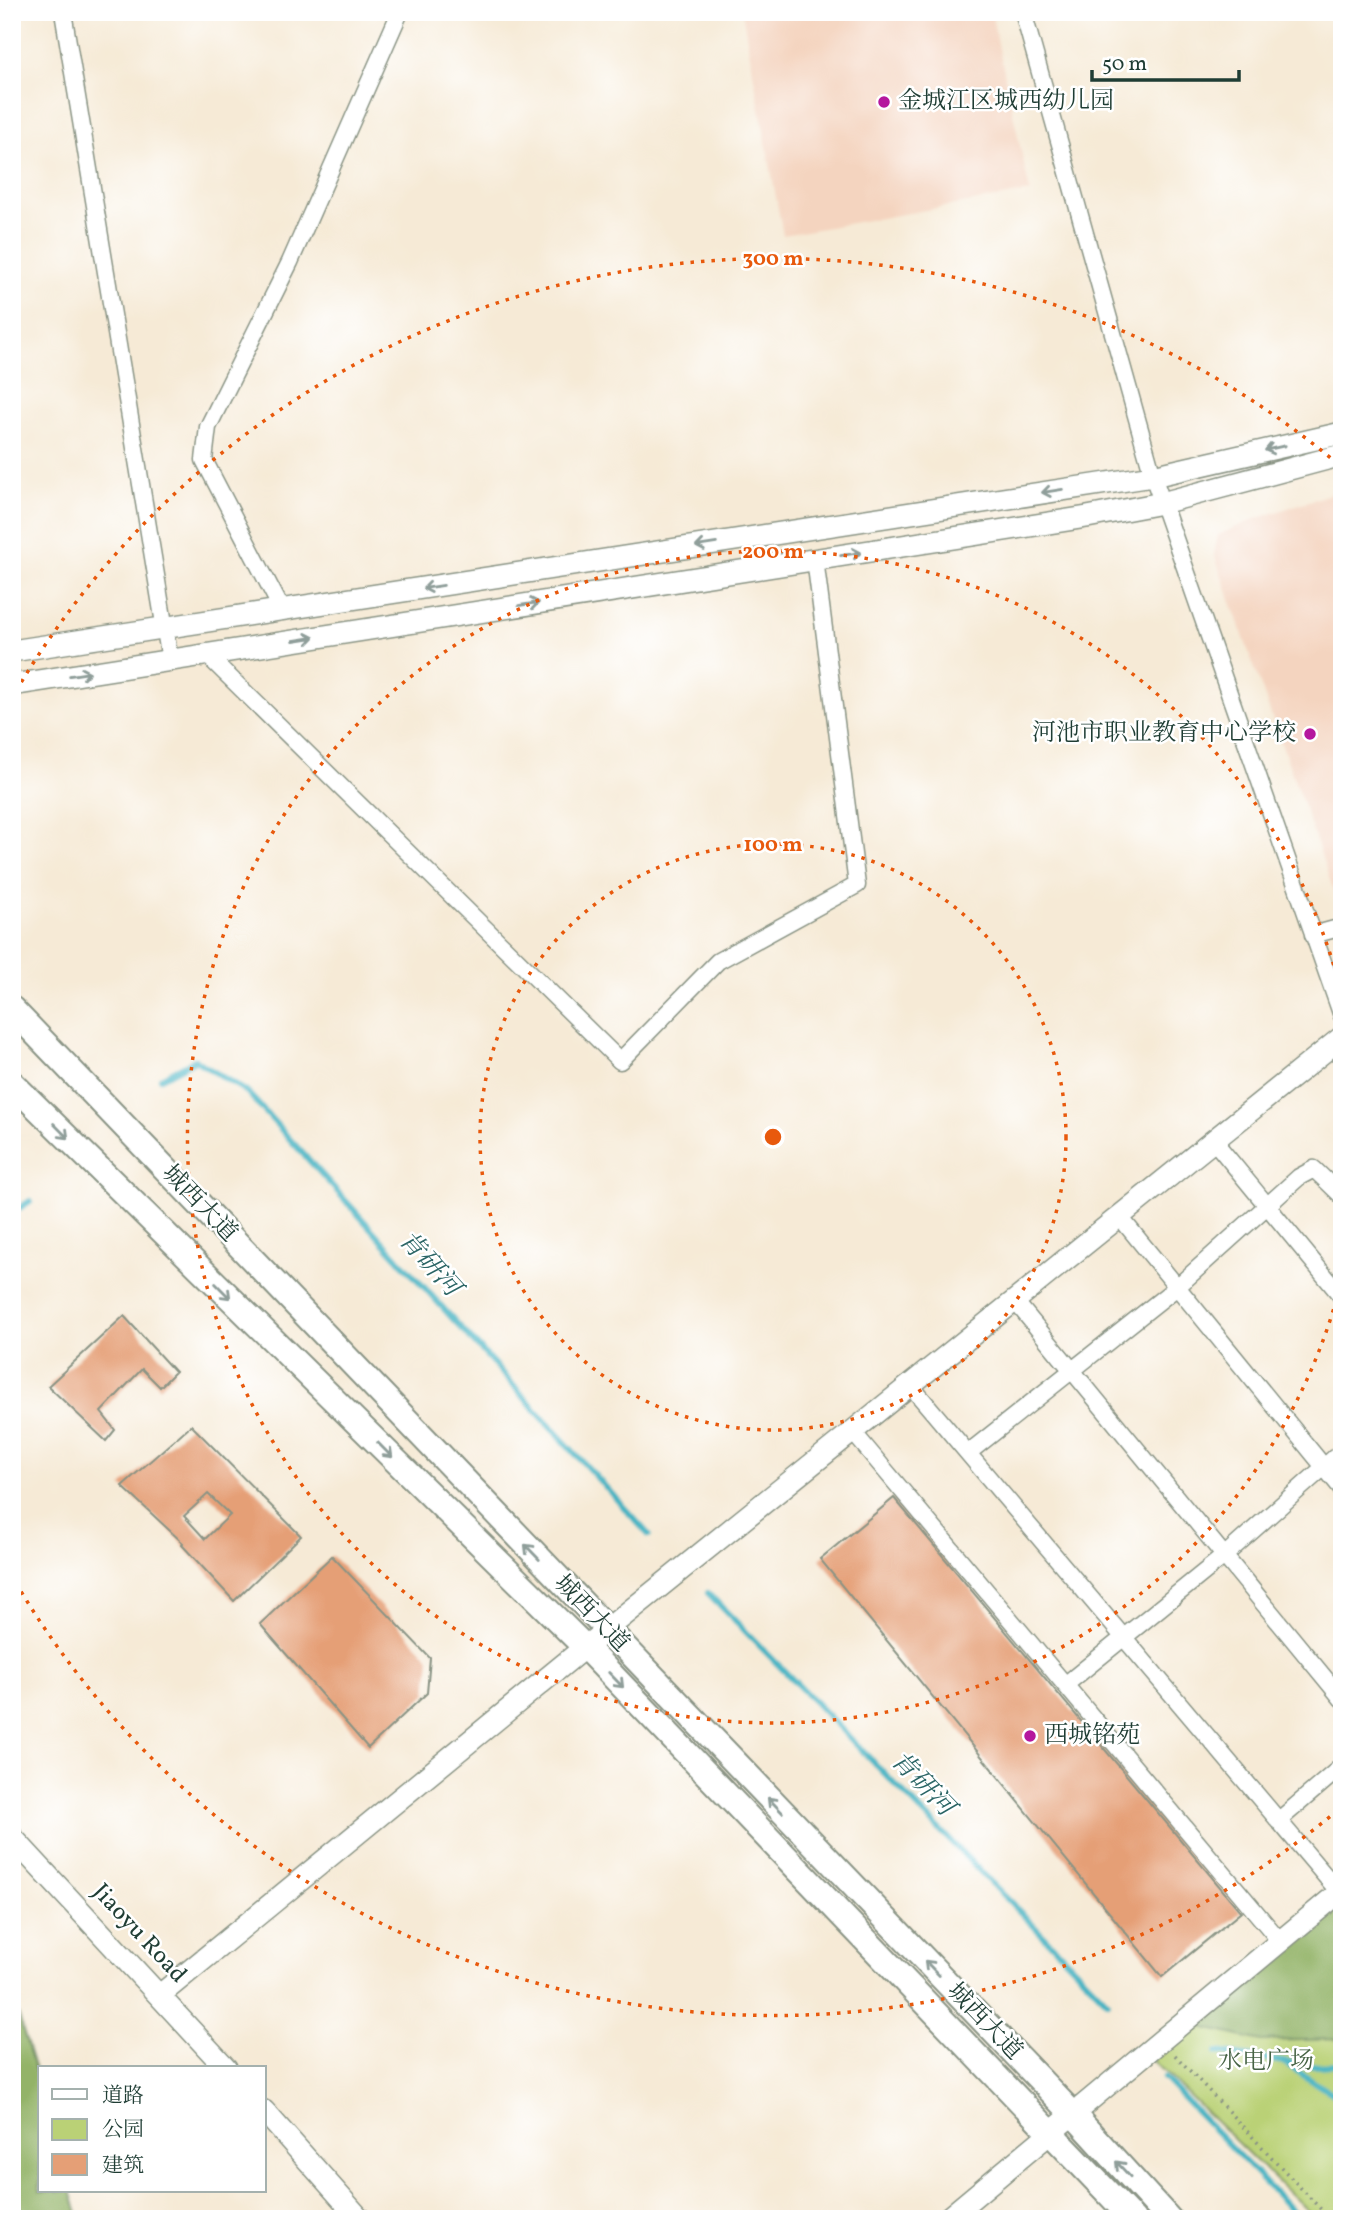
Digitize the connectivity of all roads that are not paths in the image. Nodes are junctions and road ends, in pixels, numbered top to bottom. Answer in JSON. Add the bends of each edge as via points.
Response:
{"nodes":[{"id":1,"x":63,"y":12,"type":"edge"},
{"id":2,"x":400,"y":12,"type":"edge"},
{"id":3,"x":1023,"y":12,"type":"edge"},
{"id":4,"x":1342,"y":433,"type":"edge"},
{"id":5,"x":1342,"y":455,"type":"edge"},
{"id":6,"x":1153,"y":476,"type":"junction"},
{"id":7,"x":1162,"y":503,"type":"junction"},
{"id":8,"x":815,"y":559,"type":"junction"},
{"id":9,"x":282,"y":610,"type":"junction"},
{"id":10,"x":166,"y":628,"type":"junction"},
{"id":11,"x":12,"y":651,"type":"edge"},
{"id":12,"x":206,"y":654,"type":"junction"},
{"id":13,"x":170,"y":660,"type":"junction"},
{"id":14,"x":12,"y":685,"type":"edge"},
{"id":15,"x":1342,"y":928,"type":"edge"},
{"id":16,"x":1313,"y":935,"type":"junction"},
{"id":17,"x":12,"y":1009,"type":"edge"},
{"id":18,"x":1342,"y":1016,"type":"edge"},
{"id":19,"x":1342,"y":1037,"type":"edge"},
{"id":20,"x":12,"y":1083,"type":"edge"},
{"id":21,"x":1214,"y":1141,"type":"junction"},
{"id":22,"x":1342,"y":1196,"type":"edge"},
{"id":23,"x":1268,"y":1207,"type":"junction"},
{"id":24,"x":1120,"y":1217,"type":"junction"},
{"id":25,"x":1177,"y":1287,"type":"junction"},
{"id":26,"x":1342,"y":1297,"type":"edge"},
{"id":27,"x":1015,"y":1301,"type":"junction"},
{"id":28,"x":1072,"y":1371,"type":"junction"},
{"id":29,"x":911,"y":1385,"type":"junction"},
{"id":30,"x":853,"y":1432,"type":"junction"},
{"id":31,"x":1342,"y":1451,"type":"edge"},
{"id":32,"x":968,"y":1453,"type":"junction"},
{"id":33,"x":1323,"y":1467,"type":"junction"},
{"id":34,"x":1342,"y":1489,"type":"edge"},
{"id":35,"x":1224,"y":1556,"type":"junction"},
{"id":36,"x":608,"y":1630,"type":"junction"},
{"id":37,"x":1124,"y":1637,"type":"junction"},
{"id":38,"x":585,"y":1647,"type":"junction"},
{"id":39,"x":1065,"y":1685,"type":"junction"},
{"id":40,"x":1342,"y":1699,"type":"edge"},
{"id":41,"x":1342,"y":1766,"type":"edge"},
{"id":42,"x":1279,"y":1821,"type":"junction"},
{"id":43,"x":12,"y":1837,"type":"edge"},
{"id":44,"x":1340,"y":1891,"type":"edge"},
{"id":45,"x":1280,"y":1941,"type":"junction"},
{"id":46,"x":160,"y":1996,"type":"junction"},
{"id":47,"x":224,"y":2066,"type":"edge"},
{"id":48,"x":266,"y":2113,"type":"edge"},
{"id":49,"x":1072,"y":2113,"type":"junction"},
{"id":50,"x":1050,"y":2132,"type":"junction"},
{"id":51,"x":360,"y":2219,"type":"edge"},
{"id":52,"x":947,"y":2219,"type":"edge"},
{"id":53,"x":1133,"y":2219,"type":"edge"},
{"id":54,"x":1169,"y":2219,"type":"edge"}],
"edges":[{"from":1,"to":10,"type":"street"},
{"from":2,"to":9,"type":"street","via":[[290,262],[208,427],[204,460]]},
{"from":3,"to":6,"type":"street"},
{"from":4,"to":6,"type":"main road","one_way":true},
{"from":5,"to":7,"type":"main road"},
{"from":6,"to":7,"type":"street"},
{"from":6,"to":9,"type":"main road","one_way":true},
{"from":8,"to":7,"type":"main road","one_way":true},
{"from":7,"to":16,"type":"street"},
{"from":12,"to":8,"type":"main road","one_way":true},
{"from":8,"to":12,"type":"street","via":[[857,885],[718,961],[621,1061]]},
{"from":9,"to":10,"type":"main road"},
{"from":10,"to":11,"type":"main road"},
{"from":10,"to":13,"type":"street"},
{"from":12,"to":13,"type":"main road"},
{"from":14,"to":13,"type":"main road","one_way":true},
{"from":15,"to":16,"type":"street"},
{"from":16,"to":18,"type":"street"},
{"from":36,"to":17,"type":"main road","name":"城西大道","one_way":true},
{"from":19,"to":21,"type":"main road"},
{"from":20,"to":38,"type":"main road","name":"城西大道","one_way":true},
{"from":21,"to":23,"type":"street"},
{"from":21,"to":24,"type":"main road"},
{"from":22,"to":23,"type":"street","via":[[1314,1169]]},
{"from":23,"to":25,"type":"street"},
{"from":23,"to":26,"type":"street"},
{"from":24,"to":25,"type":"street"},
{"from":24,"to":27,"type":"main road"},
{"from":25,"to":28,"type":"street"},
{"from":25,"to":33,"type":"street"},
{"from":27,"to":28,"type":"street"},
{"from":27,"to":29,"type":"main road"},
{"from":28,"to":32,"type":"street"},
{"from":28,"to":35,"type":"street"},
{"from":29,"to":30,"type":"main road"},
{"from":29,"to":32,"type":"street"},
{"from":30,"to":36,"type":"main road"},
{"from":30,"to":39,"type":"street"},
{"from":31,"to":33,"type":"street"},
{"from":32,"to":37,"type":"street"},
{"from":33,"to":34,"type":"street"},
{"from":33,"to":35,"type":"street"},
{"from":35,"to":37,"type":"street"},
{"from":35,"to":40,"type":"street"},
{"from":36,"to":38,"type":"main road"},
{"from":49,"to":36,"type":"main road","name":"城西大道","one_way":true},
{"from":37,"to":39,"type":"street"},
{"from":37,"to":42,"type":"street"},
{"from":38,"to":46,"type":"main road"},
{"from":38,"to":50,"type":"main road","name":"城西大道","one_way":true},
{"from":39,"to":45,"type":"street"},
{"from":41,"to":42,"type":"street"},
{"from":42,"to":44,"type":"street"},
{"from":43,"to":46,"type":"main road","name":"Jiaoyu Road"},
{"from":44,"to":45,"type":"main road"},
{"from":45,"to":49,"type":"main road"},
{"from":46,"to":47,"type":"main road","name":"Jiaoyu Road"},
{"from":48,"to":51,"type":"main road"},
{"from":49,"to":50,"type":"main road"},
{"from":54,"to":49,"type":"main road","name":"城西大道","one_way":true},
{"from":50,"to":52,"type":"main road"},
{"from":50,"to":53,"type":"main road","name":"城西大道"}]}
